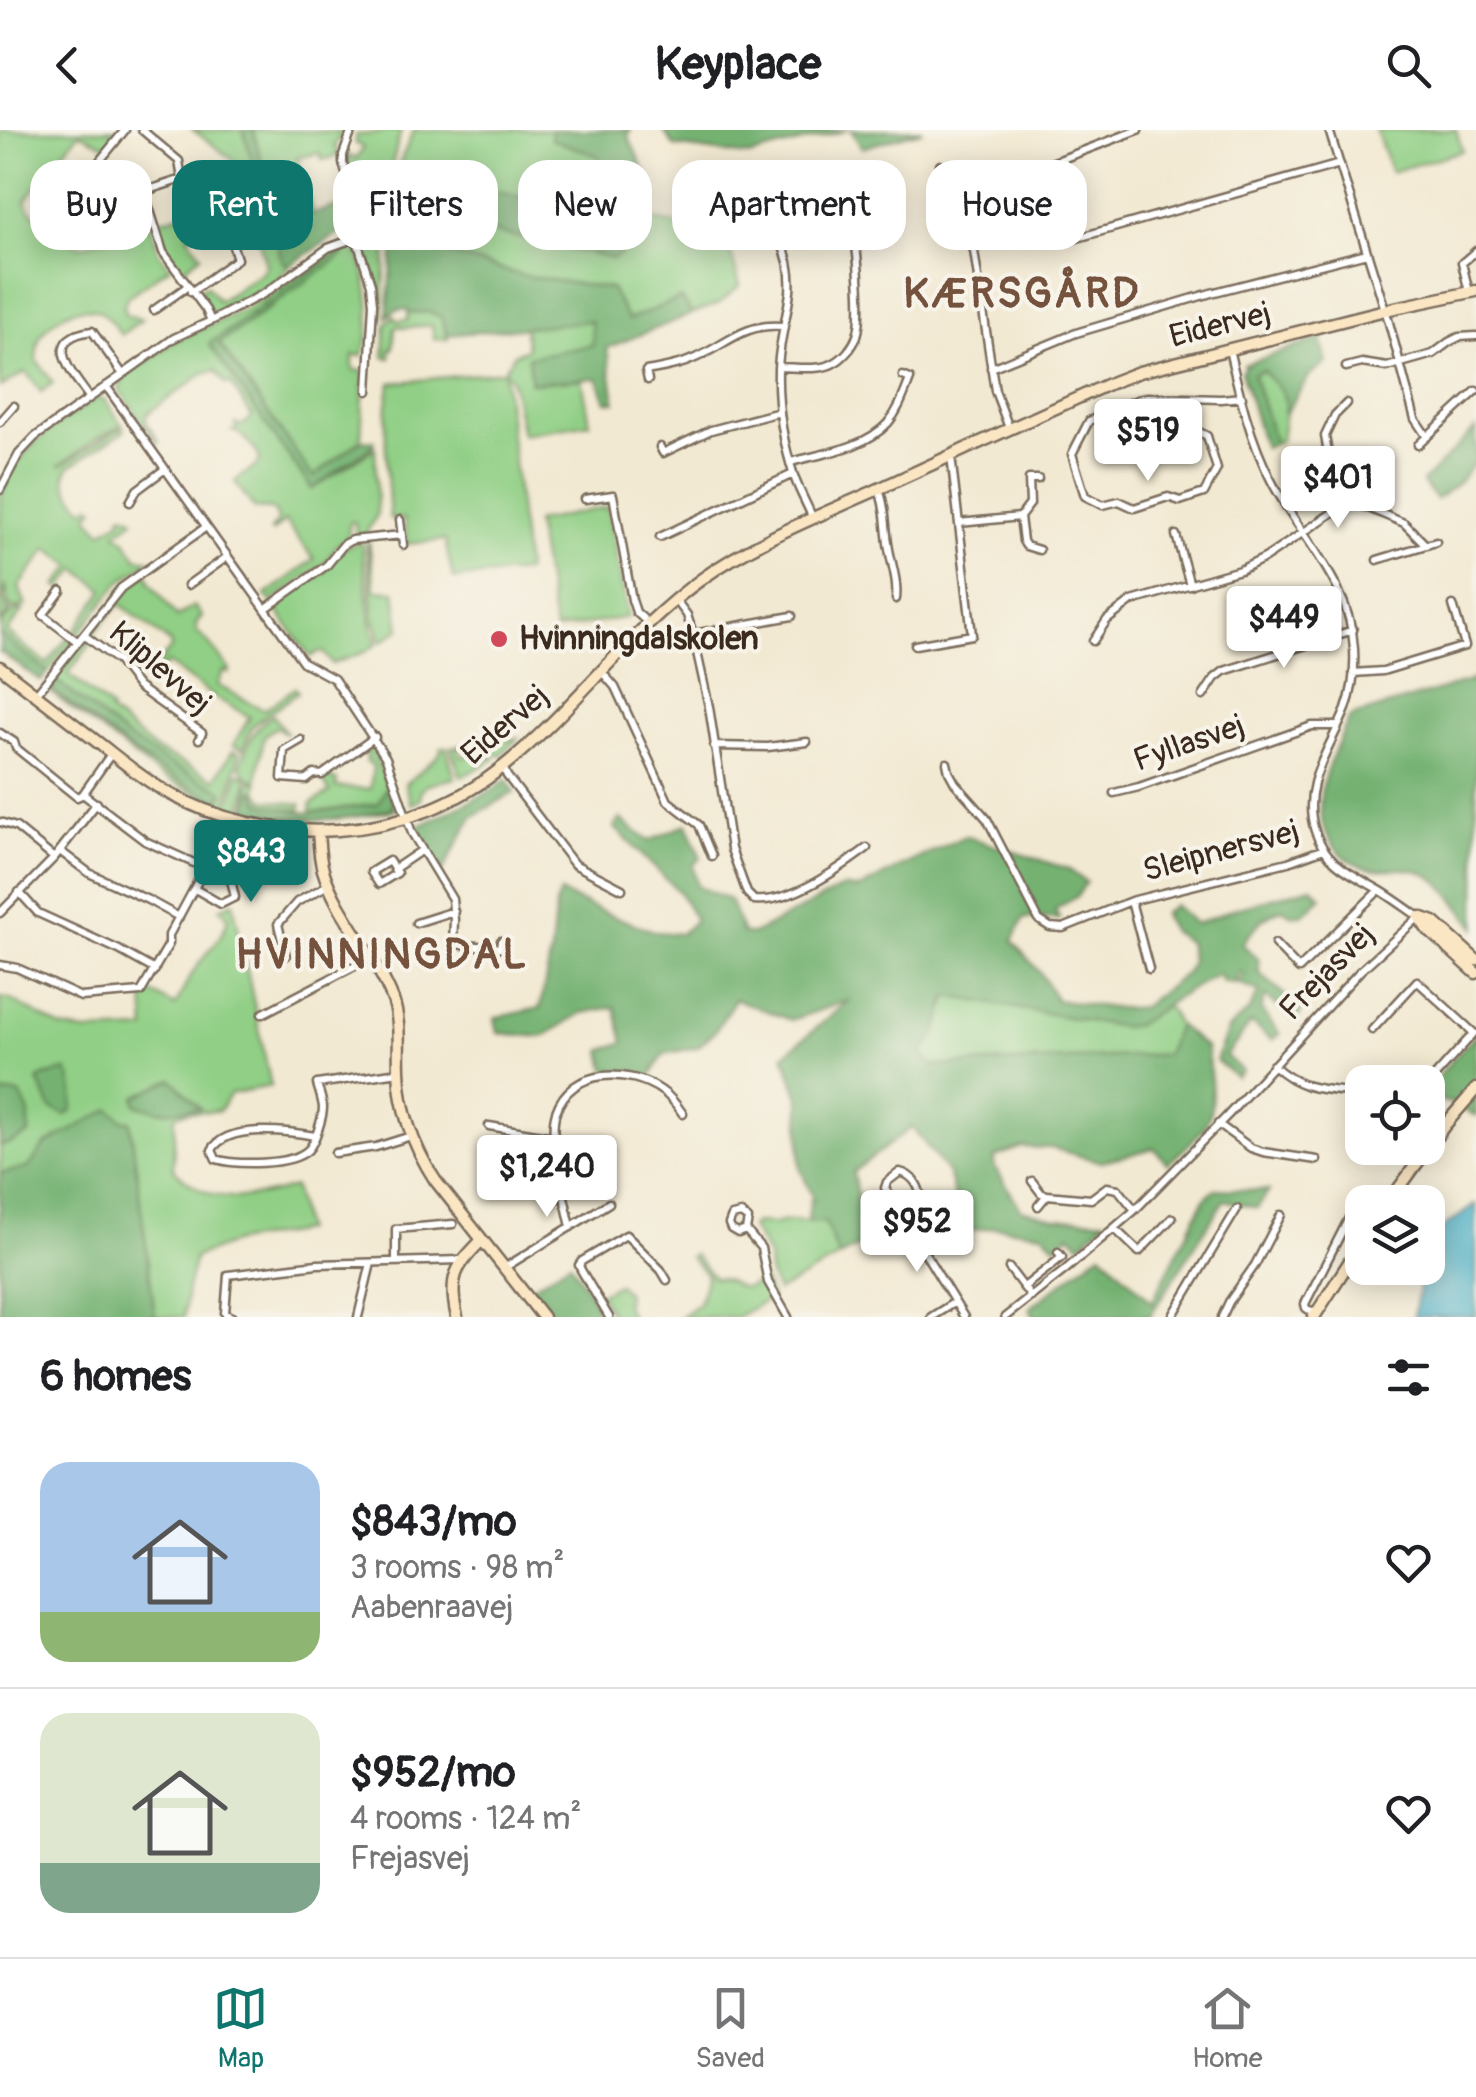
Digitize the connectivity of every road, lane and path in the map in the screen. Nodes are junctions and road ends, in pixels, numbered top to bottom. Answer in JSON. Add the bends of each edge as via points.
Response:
{"nodes":[{"id":1,"x":125,"y":130,"type":"edge"},
{"id":2,"x":142,"y":130,"type":"edge"},
{"id":3,"x":352,"y":130,"type":"edge"},
{"id":4,"x":1138,"y":130,"type":"edge"},
{"id":5,"x":1329,"y":130,"type":"edge"},
{"id":6,"x":100,"y":160,"type":"edge"},
{"id":7,"x":343,"y":160,"type":"edge"},
{"id":8,"x":1059,"y":160,"type":"edge"},
{"id":9,"x":1340,"y":164,"type":"junction"},
{"id":10,"x":152,"y":189,"type":"edge"},
{"id":11,"x":152,"y":217,"type":"edge"},
{"id":12,"x":1087,"y":235,"type":"edge"},
{"id":13,"x":333,"y":246,"type":"edge"},
{"id":14,"x":234,"y":250,"type":"edge"},
{"id":15,"x":360,"y":250,"type":"edge"},
{"id":16,"x":785,"y":250,"type":"edge"},
{"id":17,"x":855,"y":250,"type":"edge"},
{"id":18,"x":974,"y":250,"type":"edge"},
{"id":19,"x":1476,"y":251,"type":"edge"},
{"id":20,"x":1367,"y":253,"type":"junction"},
{"id":21,"x":190,"y":289,"type":"junction"},
{"id":22,"x":1472,"y":292,"type":"edge"},
{"id":23,"x":154,"y":310,"type":"dead end"},
{"id":24,"x":1385,"y":310,"type":"junction"},
{"id":25,"x":210,"y":321,"type":"junction"},
{"id":26,"x":782,"y":326,"type":"junction"},
{"id":27,"x":1476,"y":336,"type":"edge"},
{"id":28,"x":1229,"y":349,"type":"junction"},
{"id":29,"x":1401,"y":364,"type":"junction"},
{"id":30,"x":356,"y":366,"type":"dead end"},
{"id":31,"x":1346,"y":366,"type":"dead end"},
{"id":32,"x":369,"y":367,"type":"junction"},
{"id":33,"x":778,"y":367,"type":"junction"},
{"id":34,"x":991,"y":368,"type":"junction"},
{"id":35,"x":122,"y":373,"type":"junction"},
{"id":36,"x":903,"y":376,"type":"dead end"},
{"id":37,"x":648,"y":380,"type":"dead end"},
{"id":38,"x":106,"y":386,"type":"junction"},
{"id":39,"x":368,"y":391,"type":"dead end"},
{"id":40,"x":1476,"y":391,"type":"edge"},
{"id":41,"x":1242,"y":397,"type":"junction"},
{"id":42,"x":89,"y":398,"type":"junction"},
{"id":43,"x":1139,"y":399,"type":"junction"},
{"id":44,"x":1347,"y":403,"type":"dead end"},
{"id":45,"x":14,"y":406,"type":"dead end"},
{"id":46,"x":780,"y":412,"type":"junction"},
{"id":47,"x":0,"y":422,"type":"edge"},
{"id":48,"x":1010,"y":429,"type":"junction"},
{"id":49,"x":1427,"y":436,"type":"junction"},
{"id":50,"x":1418,"y":444,"type":"dead end"},
{"id":51,"x":660,"y":447,"type":"dead end"},
{"id":52,"x":950,"y":456,"type":"junction"},
{"id":53,"x":790,"y":462,"type":"junction"},
{"id":54,"x":165,"y":469,"type":"junction"},
{"id":55,"x":794,"y":474,"type":"junction"},
{"id":56,"x":1038,"y":478,"type":"dead end"},
{"id":57,"x":878,"y":489,"type":"junction"},
{"id":58,"x":0,"y":490,"type":"edge"},
{"id":59,"x":585,"y":499,"type":"dead end"},
{"id":60,"x":1353,"y":499,"type":"junction"},
{"id":61,"x":130,"y":502,"type":"dead end"},
{"id":62,"x":1020,"y":518,"type":"junction"},
{"id":63,"x":812,"y":519,"type":"junction"},
{"id":64,"x":400,"y":520,"type":"dead end"},
{"id":65,"x":959,"y":523,"type":"junction"},
{"id":66,"x":206,"y":527,"type":"junction"},
{"id":67,"x":1303,"y":533,"type":"junction"},
{"id":68,"x":402,"y":535,"type":"junction"},
{"id":69,"x":1176,"y":535,"type":"dead end"},
{"id":70,"x":660,"y":537,"type":"dead end"},
{"id":71,"x":1436,"y":542,"type":"dead end"},
{"id":72,"x":403,"y":545,"type":"dead end"},
{"id":73,"x":1426,"y":545,"type":"junction"},
{"id":74,"x":1039,"y":550,"type":"dead end"},
{"id":75,"x":227,"y":557,"type":"junction"},
{"id":76,"x":1377,"y":560,"type":"dead end"},
{"id":77,"x":188,"y":584,"type":"dead end"},
{"id":78,"x":1190,"y":585,"type":"junction"},
{"id":79,"x":61,"y":592,"type":"dead end"},
{"id":80,"x":675,"y":599,"type":"junction"},
{"id":81,"x":896,"y":599,"type":"dead end"},
{"id":82,"x":1453,"y":605,"type":"dead end"},
{"id":83,"x":265,"y":609,"type":"junction"},
{"id":84,"x":792,"y":616,"type":"dead end"},
{"id":85,"x":648,"y":623,"type":"junction"},
{"id":86,"x":1352,"y":630,"type":"junction"},
{"id":87,"x":693,"y":634,"type":"junction"},
{"id":88,"x":84,"y":635,"type":"junction"},
{"id":89,"x":1093,"y":641,"type":"dead end"},
{"id":90,"x":78,"y":642,"type":"junction"},
{"id":91,"x":916,"y":644,"type":"dead end"},
{"id":92,"x":0,"y":667,"type":"edge"},
{"id":93,"x":601,"y":671,"type":"junction"},
{"id":94,"x":1353,"y":673,"type":"junction"},
{"id":95,"x":36,"y":694,"type":"junction"},
{"id":96,"x":1203,"y":696,"type":"dead end"},
{"id":97,"x":1338,"y":726,"type":"junction"},
{"id":98,"x":0,"y":734,"type":"edge"},
{"id":99,"x":374,"y":737,"type":"junction"},
{"id":100,"x":199,"y":739,"type":"dead end"},
{"id":101,"x":301,"y":740,"type":"dead end"},
{"id":102,"x":807,"y":742,"type":"dead end"},
{"id":103,"x":714,"y":746,"type":"junction"},
{"id":104,"x":112,"y":754,"type":"junction"},
{"id":105,"x":947,"y":763,"type":"dead end"},
{"id":106,"x":503,"y":767,"type":"junction"},
{"id":107,"x":1114,"y":793,"type":"dead end"},
{"id":108,"x":82,"y":794,"type":"junction"},
{"id":109,"x":97,"y":802,"type":"junction"},
{"id":110,"x":407,"y":817,"type":"junction"},
{"id":111,"x":0,"y":822,"type":"edge"},
{"id":112,"x":318,"y":831,"type":"junction"},
{"id":113,"x":867,"y":848,"type":"dead end"},
{"id":114,"x":1324,"y":849,"type":"junction"},
{"id":115,"x":422,"y":850,"type":"junction"},
{"id":116,"x":60,"y":851,"type":"junction"},
{"id":117,"x":712,"y":856,"type":"dead end"},
{"id":118,"x":54,"y":858,"type":"junction"},
{"id":119,"x":206,"y":868,"type":"junction"},
{"id":120,"x":394,"y":868,"type":"dead end"},
{"id":121,"x":329,"y":885,"type":"junction"},
{"id":122,"x":622,"y":888,"type":"dead end"},
{"id":123,"x":195,"y":889,"type":"junction"},
{"id":124,"x":1379,"y":890,"type":"junction"},
{"id":125,"x":20,"y":892,"type":"junction"},
{"id":126,"x":0,"y":894,"type":"edge"},
{"id":127,"x":1131,"y":901,"type":"junction"},
{"id":128,"x":8,"y":902,"type":"junction"},
{"id":129,"x":454,"y":911,"type":"junction"},
{"id":130,"x":0,"y":912,"type":"edge"},
{"id":131,"x":1418,"y":917,"type":"junction"},
{"id":132,"x":179,"y":918,"type":"junction"},
{"id":133,"x":416,"y":923,"type":"dead end"},
{"id":134,"x":500,"y":942,"type":"dead end"},
{"id":135,"x":1274,"y":944,"type":"dead end"},
{"id":136,"x":286,"y":956,"type":"dead end"},
{"id":137,"x":370,"y":958,"type":"junction"},
{"id":138,"x":1476,"y":960,"type":"edge"},
{"id":139,"x":0,"y":965,"type":"edge"},
{"id":140,"x":1149,"y":969,"type":"dead end"},
{"id":141,"x":154,"y":970,"type":"junction"},
{"id":142,"x":1476,"y":973,"type":"edge"},
{"id":143,"x":262,"y":1014,"type":"dead end"},
{"id":144,"x":1372,"y":1030,"type":"dead end"},
{"id":145,"x":1475,"y":1032,"type":"edge"},
{"id":146,"x":1274,"y":1065,"type":"junction"},
{"id":147,"x":1445,"y":1065,"type":"edge"},
{"id":148,"x":398,"y":1072,"type":"junction"},
{"id":149,"x":1476,"y":1089,"type":"edge"},
{"id":150,"x":1345,"y":1091,"type":"edge"},
{"id":151,"x":683,"y":1114,"type":"dead end"},
{"id":152,"x":1218,"y":1124,"type":"junction"},
{"id":153,"x":489,"y":1126,"type":"dead end"},
{"id":154,"x":315,"y":1136,"type":"junction"},
{"id":155,"x":412,"y":1136,"type":"junction"},
{"id":156,"x":554,"y":1137,"type":"junction"},
{"id":157,"x":335,"y":1154,"type":"dead end"},
{"id":158,"x":1317,"y":1160,"type":"dead end"},
{"id":159,"x":1032,"y":1180,"type":"dead end"},
{"id":160,"x":1401,"y":1185,"type":"edge"},
{"id":161,"x":1047,"y":1195,"type":"junction"},
{"id":162,"x":610,"y":1203,"type":"dead end"},
{"id":163,"x":1038,"y":1206,"type":"dead end"},
{"id":164,"x":1237,"y":1209,"type":"dead end"},
{"id":165,"x":1135,"y":1210,"type":"junction"},
{"id":166,"x":901,"y":1214,"type":"junction"},
{"id":167,"x":1280,"y":1215,"type":"dead end"},
{"id":168,"x":1172,"y":1218,"type":"dead end"},
{"id":169,"x":453,"y":1224,"type":"dead end"},
{"id":170,"x":1345,"y":1226,"type":"edge"},
{"id":171,"x":570,"y":1227,"type":"junction"},
{"id":172,"x":1114,"y":1228,"type":"junction"},
{"id":173,"x":746,"y":1230,"type":"dead end"},
{"id":174,"x":482,"y":1240,"type":"junction"},
{"id":175,"x":1058,"y":1252,"type":"dead end"},
{"id":176,"x":461,"y":1260,"type":"junction"},
{"id":177,"x":396,"y":1262,"type":"junction"},
{"id":178,"x":371,"y":1263,"type":"junction"},
{"id":179,"x":504,"y":1268,"type":"junction"},
{"id":180,"x":1009,"y":1268,"type":"dead end"},
{"id":181,"x":1345,"y":1269,"type":"edge"},
{"id":182,"x":667,"y":1280,"type":"dead end"},
{"id":183,"x":1024,"y":1287,"type":"junction"},
{"id":184,"x":1031,"y":1297,"type":"junction"},
{"id":185,"x":954,"y":1302,"type":"junction"},
{"id":186,"x":1315,"y":1316,"type":"edge"},
{"id":187,"x":232,"y":1317,"type":"edge"},
{"id":188,"x":358,"y":1317,"type":"edge"},
{"id":189,"x":457,"y":1317,"type":"edge"},
{"id":190,"x":543,"y":1317,"type":"edge"},
{"id":191,"x":609,"y":1317,"type":"edge"},
{"id":192,"x":788,"y":1317,"type":"edge"},
{"id":193,"x":931,"y":1317,"type":"edge"},
{"id":194,"x":964,"y":1317,"type":"edge"},
{"id":195,"x":1004,"y":1317,"type":"edge"},
{"id":196,"x":1172,"y":1317,"type":"edge"},
{"id":197,"x":1222,"y":1317,"type":"edge"}],
"edges":[{"from":1,"to":6,"type":"street"},
{"from":2,"to":10,"type":"street","via":[[179,160],[182,180]]},
{"from":3,"to":7,"type":"street"},
{"from":4,"to":8,"type":"street"},
{"from":5,"to":9,"type":"street"},
{"from":9,"to":12,"type":"street"},
{"from":9,"to":20,"type":"street"},
{"from":11,"to":21,"type":"street","via":[[163,252]]},
{"from":13,"to":25,"type":"street"},
{"from":14,"to":21,"type":"street","via":[[237,259]]},
{"from":15,"to":32,"type":"street","via":[[373,304]]},
{"from":16,"to":26,"type":"street","via":[[790,294]]},
{"from":17,"to":33,"type":"street","via":[[860,313],[850,350],[832,364]]},
{"from":18,"to":34,"type":"street"},
{"from":19,"to":22,"type":"street","via":[[1462,263]]},
{"from":20,"to":24,"type":"street"},
{"from":20,"to":34,"type":"street","via":[[1076,333]]},
{"from":21,"to":23,"type":"street"},
{"from":21,"to":25,"type":"street"},
{"from":22,"to":24,"type":"street","name":"Eidervej"},
{"from":24,"to":28,"type":"street","name":"Eidervej"},
{"from":24,"to":29,"type":"street"},
{"from":25,"to":35,"type":"street"},
{"from":26,"to":33,"type":"street"},
{"from":26,"to":37,"type":"street","via":[[743,331],[694,359],[646,371]]},
{"from":27,"to":29,"type":"street","via":[[1459,337]]},
{"from":28,"to":41,"type":"street"},
{"from":28,"to":48,"type":"street","name":"Eidervej","via":[[1139,372]]},
{"from":29,"to":31,"type":"street"},
{"from":29,"to":49,"type":"street","via":[[1415,419]]},
{"from":30,"to":32,"type":"street"},
{"from":32,"to":39,"type":"street"},
{"from":33,"to":46,"type":"street"},
{"from":34,"to":48,"type":"street"},
{"from":35,"to":38,"type":"street"},
{"from":35,"to":42,"type":"street","via":[[92,331],[73,336],[62,358]]},
{"from":36,"to":53,"type":"street","via":[[910,379],[898,408],[875,434]]},
{"from":38,"to":42,"type":"street"},
{"from":38,"to":54,"type":"street"},
{"from":40,"to":49,"type":"street"},
{"from":41,"to":43,"type":"street"},
{"from":41,"to":67,"type":"street","via":[[1268,474]]},
{"from":42,"to":58,"type":"street","via":[[27,446]]},
{"from":43,"to":43,"type":"street","via":[[1142,429],[1150,434],[1188,426],[1208,436],[1217,469],[1204,493],[1134,508],[1085,496],[1072,454],[1089,422]]},
{"from":44,"to":60,"type":"street","via":[[1328,426],[1326,448]]},
{"from":45,"to":47,"type":"street"},
{"from":46,"to":51,"type":"street","via":[[711,430],[662,453]]},
{"from":46,"to":53,"type":"street"},
{"from":48,"to":52,"type":"street","name":"Eidervej"},
{"from":49,"to":50,"type":"street"},
{"from":52,"to":57,"type":"street","name":"Eidervej"},
{"from":52,"to":65,"type":"street"},
{"from":53,"to":55,"type":"street"},
{"from":54,"to":61,"type":"street"},
{"from":54,"to":66,"type":"street"},
{"from":55,"to":63,"type":"street"},
{"from":55,"to":70,"type":"street"},
{"from":56,"to":62,"type":"street","via":[[1029,480],[1030,504]]},
{"from":57,"to":63,"type":"street","name":"Eidervej"},
{"from":57,"to":81,"type":"street"},
{"from":59,"to":85,"type":"street","via":[[614,494],[632,600]]},
{"from":60,"to":67,"type":"street"},
{"from":60,"to":73,"type":"street","via":[[1404,523]]},
{"from":62,"to":65,"type":"street"},
{"from":62,"to":74,"type":"street","via":[[1023,541]]},
{"from":63,"to":80,"type":"street","name":"Eidervej","via":[[743,552]]},
{"from":64,"to":68,"type":"street"},
{"from":65,"to":91,"type":"street","via":[[972,636]]},
{"from":66,"to":75,"type":"street"},
{"from":66,"to":88,"type":"street","name":"Kliplevvej","via":[[121,588]]},
{"from":67,"to":78,"type":"street","via":[[1240,570]]},
{"from":67,"to":86,"type":"street","via":[[1335,581]]},
{"from":68,"to":72,"type":"street"},
{"from":68,"to":83,"type":"street","via":[[344,544],[327,566]]},
{"from":69,"to":78,"type":"street"},
{"from":71,"to":73,"type":"street"},
{"from":73,"to":76,"type":"street"},
{"from":75,"to":77,"type":"street"},
{"from":75,"to":83,"type":"street"},
{"from":78,"to":89,"type":"street","via":[[1132,602],[1106,620]]},
{"from":79,"to":90,"type":"street","name":"Kliplevvej","via":[[43,615]]},
{"from":80,"to":85,"type":"street","name":"Eidervej"},
{"from":80,"to":87,"type":"street"},
{"from":82,"to":94,"type":"street","via":[[1465,646],[1383,671]]},
{"from":83,"to":99,"type":"street","via":[[303,662],[334,679]]},
{"from":84,"to":87,"type":"street"},
{"from":85,"to":93,"type":"street","name":"Eidervej"},
{"from":86,"to":94,"type":"street"},
{"from":86,"to":96,"type":"street","via":[[1224,671]]},
{"from":87,"to":103,"type":"street"},
{"from":88,"to":90,"type":"street","name":"Kliplevvej"},
{"from":88,"to":100,"type":"street","name":"Kliplevvej","via":[[138,687],[202,732]]},
{"from":90,"to":95,"type":"street","name":"Kliplevvej"},
{"from":92,"to":95,"type":"street","name":"Eidervej"},
{"from":93,"to":106,"type":"street","name":"Eidervej"},
{"from":93,"to":117,"type":"street","via":[[615,686],[668,801],[700,825]]},
{"from":94,"to":97,"type":"street"},
{"from":95,"to":104,"type":"street","name":"Eidervej"},
{"from":97,"to":107,"type":"street","name":"Fyllasvej","via":[[1312,726]]},
{"from":97,"to":114,"type":"street","via":[[1311,794]]},
{"from":98,"to":108,"type":"street","via":[[77,797]]},
{"from":99,"to":101,"type":"street","via":[[322,775],[282,778],[284,750]]},
{"from":99,"to":110,"type":"street"},
{"from":102,"to":103,"type":"street"},
{"from":103,"to":113,"type":"street","via":[[732,849],[754,900],[776,900],[807,886]]},
{"from":104,"to":108,"type":"street"},
{"from":104,"to":112,"type":"street","name":"Eidervej","via":[[209,812],[256,826]]},
{"from":105,"to":127,"type":"street","name":"Sleipnersvej","via":[[955,783],[987,819],[1039,920],[1063,928]]},
{"from":106,"to":110,"type":"street","name":"Eidervej"},
{"from":106,"to":122,"type":"street","via":[[574,864]]},
{"from":108,"to":109,"type":"street"},
{"from":109,"to":116,"type":"street"},
{"from":109,"to":119,"type":"street","via":[[146,841]]},
{"from":110,"to":112,"type":"street","name":"Eidervej"},
{"from":110,"to":115,"type":"street"},
{"from":111,"to":118,"type":"street"},
{"from":112,"to":121,"type":"street"},
{"from":114,"to":124,"type":"street","via":[[1347,873]]},
{"from":114,"to":127,"type":"street","name":"Sleipnersvej"},
{"from":115,"to":120,"type":"street"},
{"from":115,"to":129,"type":"street"},
{"from":116,"to":118,"type":"street"},
{"from":116,"to":132,"type":"street"},
{"from":118,"to":125,"type":"street"},
{"from":119,"to":123,"type":"street"},
{"from":119,"to":123,"type":"street","via":[[231,880],[235,897],[221,904]]},
{"from":121,"to":136,"type":"street","via":[[297,902],[278,924]]},
{"from":121,"to":137,"type":"street"},
{"from":123,"to":132,"type":"street"},
{"from":124,"to":131,"type":"street"},
{"from":124,"to":135,"type":"street","via":[[1299,968]]},
{"from":125,"to":128,"type":"street"},
{"from":125,"to":141,"type":"street","via":[[38,913]]},
{"from":126,"to":128,"type":"street"},
{"from":127,"to":140,"type":"street","name":"Sleipnersvej"},
{"from":128,"to":130,"type":"street"},
{"from":129,"to":133,"type":"street"},
{"from":129,"to":134,"type":"street","via":[[453,944],[500,948]]},
{"from":131,"to":138,"type":"street","via":[[1434,922]]},
{"from":131,"to":142,"type":"street"},
{"from":131,"to":146,"type":"street","name":"Frejasvej"},
{"from":132,"to":141,"type":"street"},
{"from":137,"to":143,"type":"street"},
{"from":137,"to":148,"type":"street","via":[[393,1000]]},
{"from":139,"to":141,"type":"street","via":[[81,996],[140,992]]},
{"from":144,"to":145,"type":"street","via":[[1417,981]]},
{"from":145,"to":147,"type":"street"},
{"from":146,"to":150,"type":"street","name":"Frejasvej","via":[[1296,1083]]},
{"from":146,"to":152,"type":"street","name":"Frejasvej"},
{"from":148,"to":154,"type":"street","via":[[318,1084],[324,1110]]},
{"from":148,"to":155,"type":"street"},
{"from":149,"to":160,"type":"street"},
{"from":151,"to":156,"type":"street","via":[[646,1082],[602,1076],[563,1098]]},
{"from":152,"to":158,"type":"street","via":[[1251,1148]]},
{"from":152,"to":165,"type":"street","name":"Frejasvej"},
{"from":153,"to":156,"type":"street"},
{"from":154,"to":154,"type":"street","via":[[304,1154],[260,1162],[226,1162],[212,1150],[224,1138],[250,1132]]},
{"from":155,"to":157,"type":"street"},
{"from":155,"to":174,"type":"street","via":[[435,1180]]},
{"from":156,"to":171,"type":"street"},
{"from":159,"to":161,"type":"street"},
{"from":161,"to":163,"type":"street"},
{"from":161,"to":165,"type":"street","via":[[1091,1199],[1118,1189]]},
{"from":162,"to":171,"type":"street"},
{"from":164,"to":196,"type":"street"},
{"from":165,"to":172,"type":"street","name":"Frejasvej"},
{"from":166,"to":166,"type":"street","via":[[920,1196],[916,1183],[900,1172],[885,1188]]},
{"from":166,"to":185,"type":"street"},
{"from":167,"to":197,"type":"street"},
{"from":168,"to":172,"type":"street","via":[[1140,1252]]},
{"from":169,"to":177,"type":"street","via":[[396,1229]]},
{"from":170,"to":186,"type":"street","via":[[1305,1304]]},
{"from":171,"to":179,"type":"street"},
{"from":172,"to":184,"type":"street","name":"Frejasvej"},
{"from":173,"to":192,"type":"street","via":[[761,1248],[768,1282]]},
{"from":174,"to":176,"type":"street"},
{"from":174,"to":179,"type":"street"},
{"from":175,"to":183,"type":"street","via":[[1062,1257]]},
{"from":176,"to":177,"type":"street"},
{"from":176,"to":189,"type":"street","via":[[453,1280]]},
{"from":177,"to":178,"type":"street"},
{"from":178,"to":187,"type":"street","via":[[228,1275],[225,1314]]},
{"from":178,"to":188,"type":"street"},
{"from":179,"to":190,"type":"street"},
{"from":180,"to":183,"type":"street"},
{"from":181,"to":186,"type":"street"},
{"from":182,"to":191,"type":"street","via":[[626,1235],[582,1261],[580,1270]]},
{"from":183,"to":184,"type":"street"},
{"from":184,"to":195,"type":"street","name":"Frejasvej"},
{"from":185,"to":193,"type":"street"},
{"from":185,"to":194,"type":"street"}]}
